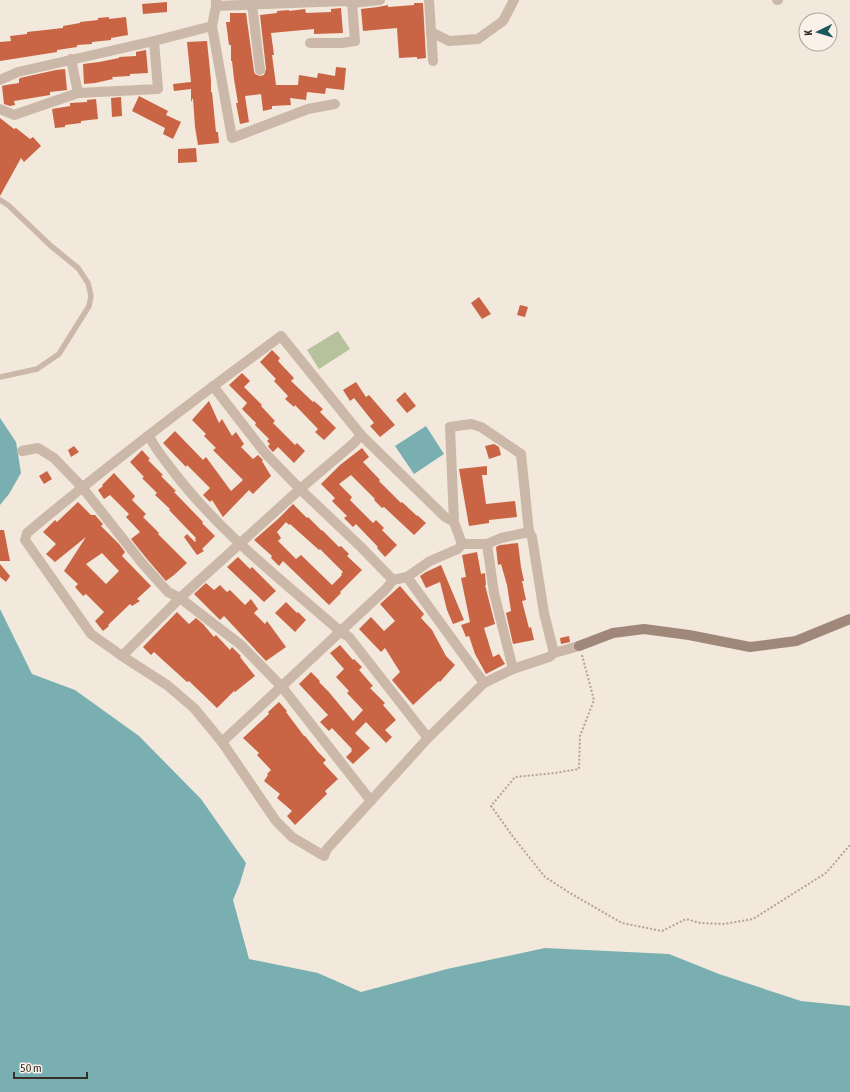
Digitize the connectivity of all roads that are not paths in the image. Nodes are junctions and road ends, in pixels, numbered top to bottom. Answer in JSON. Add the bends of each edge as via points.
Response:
{"nodes":[{"id":1,"x":380,"y":0,"type":"edge"},
{"id":2,"x":429,"y":0,"type":"edge"},
{"id":3,"x":514,"y":0,"type":"edge"},
{"id":4,"x":216,"y":3,"type":"edge"},
{"id":5,"x":352,"y":3,"type":"junction"},
{"id":6,"x":252,"y":4,"type":"junction"},
{"id":7,"x":212,"y":26,"type":"junction"},
{"id":8,"x":431,"y":32,"type":"junction"},
{"id":9,"x":154,"y":41,"type":"junction"},
{"id":10,"x":310,"y":43,"type":"dead end"},
{"id":11,"x":71,"y":59,"type":"junction"},
{"id":12,"x":433,"y":61,"type":"dead end"},
{"id":13,"x":260,"y":70,"type":"dead end"},
{"id":14,"x":0,"y":80,"type":"edge"},
{"id":15,"x":78,"y":93,"type":"junction"},
{"id":16,"x":335,"y":104,"type":"dead end"},
{"id":17,"x":0,"y":109,"type":"edge"},
{"id":18,"x":0,"y":200,"type":"edge"},
{"id":19,"x":0,"y":377,"type":"edge"},
{"id":20,"x":213,"y":386,"type":"junction"},
{"id":21,"x":361,"y":435,"type":"junction"},
{"id":22,"x":149,"y":436,"type":"junction"},
{"id":23,"x":22,"y":451,"type":"dead end"},
{"id":24,"x":82,"y":487,"type":"junction"},
{"id":25,"x":300,"y":489,"type":"junction"},
{"id":26,"x":454,"y":522,"type":"junction"},
{"id":27,"x":530,"y":532,"type":"junction"},
{"id":28,"x":240,"y":544,"type":"junction"},
{"id":29,"x":462,"y":544,"type":"junction"},
{"id":30,"x":487,"y":544,"type":"junction"},
{"id":31,"x":407,"y":577,"type":"junction"},
{"id":32,"x":393,"y":580,"type":"junction"},
{"id":33,"x":180,"y":598,"type":"junction"},
{"id":34,"x":850,"y":619,"type":"edge"},
{"id":35,"x":341,"y":632,"type":"junction"},
{"id":36,"x":579,"y":646,"type":"joint"},
{"id":37,"x":554,"y":653,"type":"junction"},
{"id":38,"x":122,"y":656,"type":"junction"},
{"id":39,"x":512,"y":669,"type":"junction"},
{"id":40,"x":484,"y":683,"type":"junction"},
{"id":41,"x":282,"y":687,"type":"junction"},
{"id":42,"x":428,"y":738,"type":"junction"},
{"id":43,"x":222,"y":742,"type":"junction"},
{"id":44,"x":371,"y":801,"type":"junction"}],
"edges":[{"from":1,"to":5,"type":"street"},
{"from":2,"to":8,"type":"street"},
{"from":3,"to":8,"type":"street","via":[[503,21],[478,39],[449,41]]},
{"from":4,"to":6,"type":"street"},
{"from":4,"to":7,"type":"street"},
{"from":5,"to":6,"type":"street","via":[[345,1]]},
{"from":5,"to":10,"type":"street","via":[[354,41]]},
{"from":6,"to":13,"type":"street"},
{"from":7,"to":9,"type":"street"},
{"from":7,"to":16,"type":"street","via":[[232,138],[308,109]]},
{"from":8,"to":12,"type":"street"},
{"from":9,"to":11,"type":"street"},
{"from":9,"to":15,"type":"street","via":[[158,89]]},
{"from":11,"to":14,"type":"street","via":[[18,72]]},
{"from":11,"to":15,"type":"street"},
{"from":15,"to":17,"type":"street","via":[[14,114]]},
{"from":18,"to":19,"type":"lane","via":[[78,268],[88,283],[91,296],[89,306],[59,354],[37,369]]},
{"from":20,"to":21,"type":"street","via":[[282,336]]},
{"from":20,"to":22,"type":"street"},
{"from":20,"to":25,"type":"street","via":[[265,453]]},
{"from":21,"to":25,"type":"street"},
{"from":21,"to":26,"type":"street","via":[[445,517]]},
{"from":22,"to":24,"type":"street"},
{"from":22,"to":28,"type":"street","via":[[153,445],[188,490]]},
{"from":23,"to":24,"type":"street","via":[[38,448],[54,458]]},
{"from":24,"to":33,"type":"street","via":[[142,563],[168,592]]},
{"from":24,"to":38,"type":"street","via":[[27,533],[25,540],[91,634]]},
{"from":25,"to":28,"type":"street"},
{"from":25,"to":32,"type":"street"},
{"from":26,"to":27,"type":"street","via":[[450,427],[471,424],[481,427],[521,454]]},
{"from":26,"to":29,"type":"street"},
{"from":27,"to":30,"type":"street","via":[[501,538]]},
{"from":27,"to":37,"type":"street","via":[[544,613]]},
{"from":28,"to":33,"type":"street"},
{"from":28,"to":35,"type":"street"},
{"from":29,"to":30,"type":"street"},
{"from":29,"to":31,"type":"street","via":[[458,549],[430,561]]},
{"from":30,"to":39,"type":"street","via":[[494,593]]},
{"from":31,"to":32,"type":"street"},
{"from":31,"to":40,"type":"street"},
{"from":32,"to":35,"type":"street"},
{"from":33,"to":38,"type":"street"},
{"from":33,"to":41,"type":"street","via":[[241,646]]},
{"from":34,"to":36,"type":"main road","via":[[796,641],[750,647],[644,629],[613,633]]},
{"from":35,"to":41,"type":"street"},
{"from":35,"to":42,"type":"street","via":[[349,637]]},
{"from":36,"to":37,"type":"street"},
{"from":37,"to":39,"type":"street"},
{"from":38,"to":43,"type":"street","via":[[167,685],[194,708]]},
{"from":39,"to":40,"type":"street"},
{"from":40,"to":42,"type":"street"},
{"from":41,"to":43,"type":"street"},
{"from":41,"to":44,"type":"street"},
{"from":42,"to":44,"type":"street"},
{"from":43,"to":44,"type":"street","via":[[276,821],[292,837],[324,856],[327,849]]}]}
